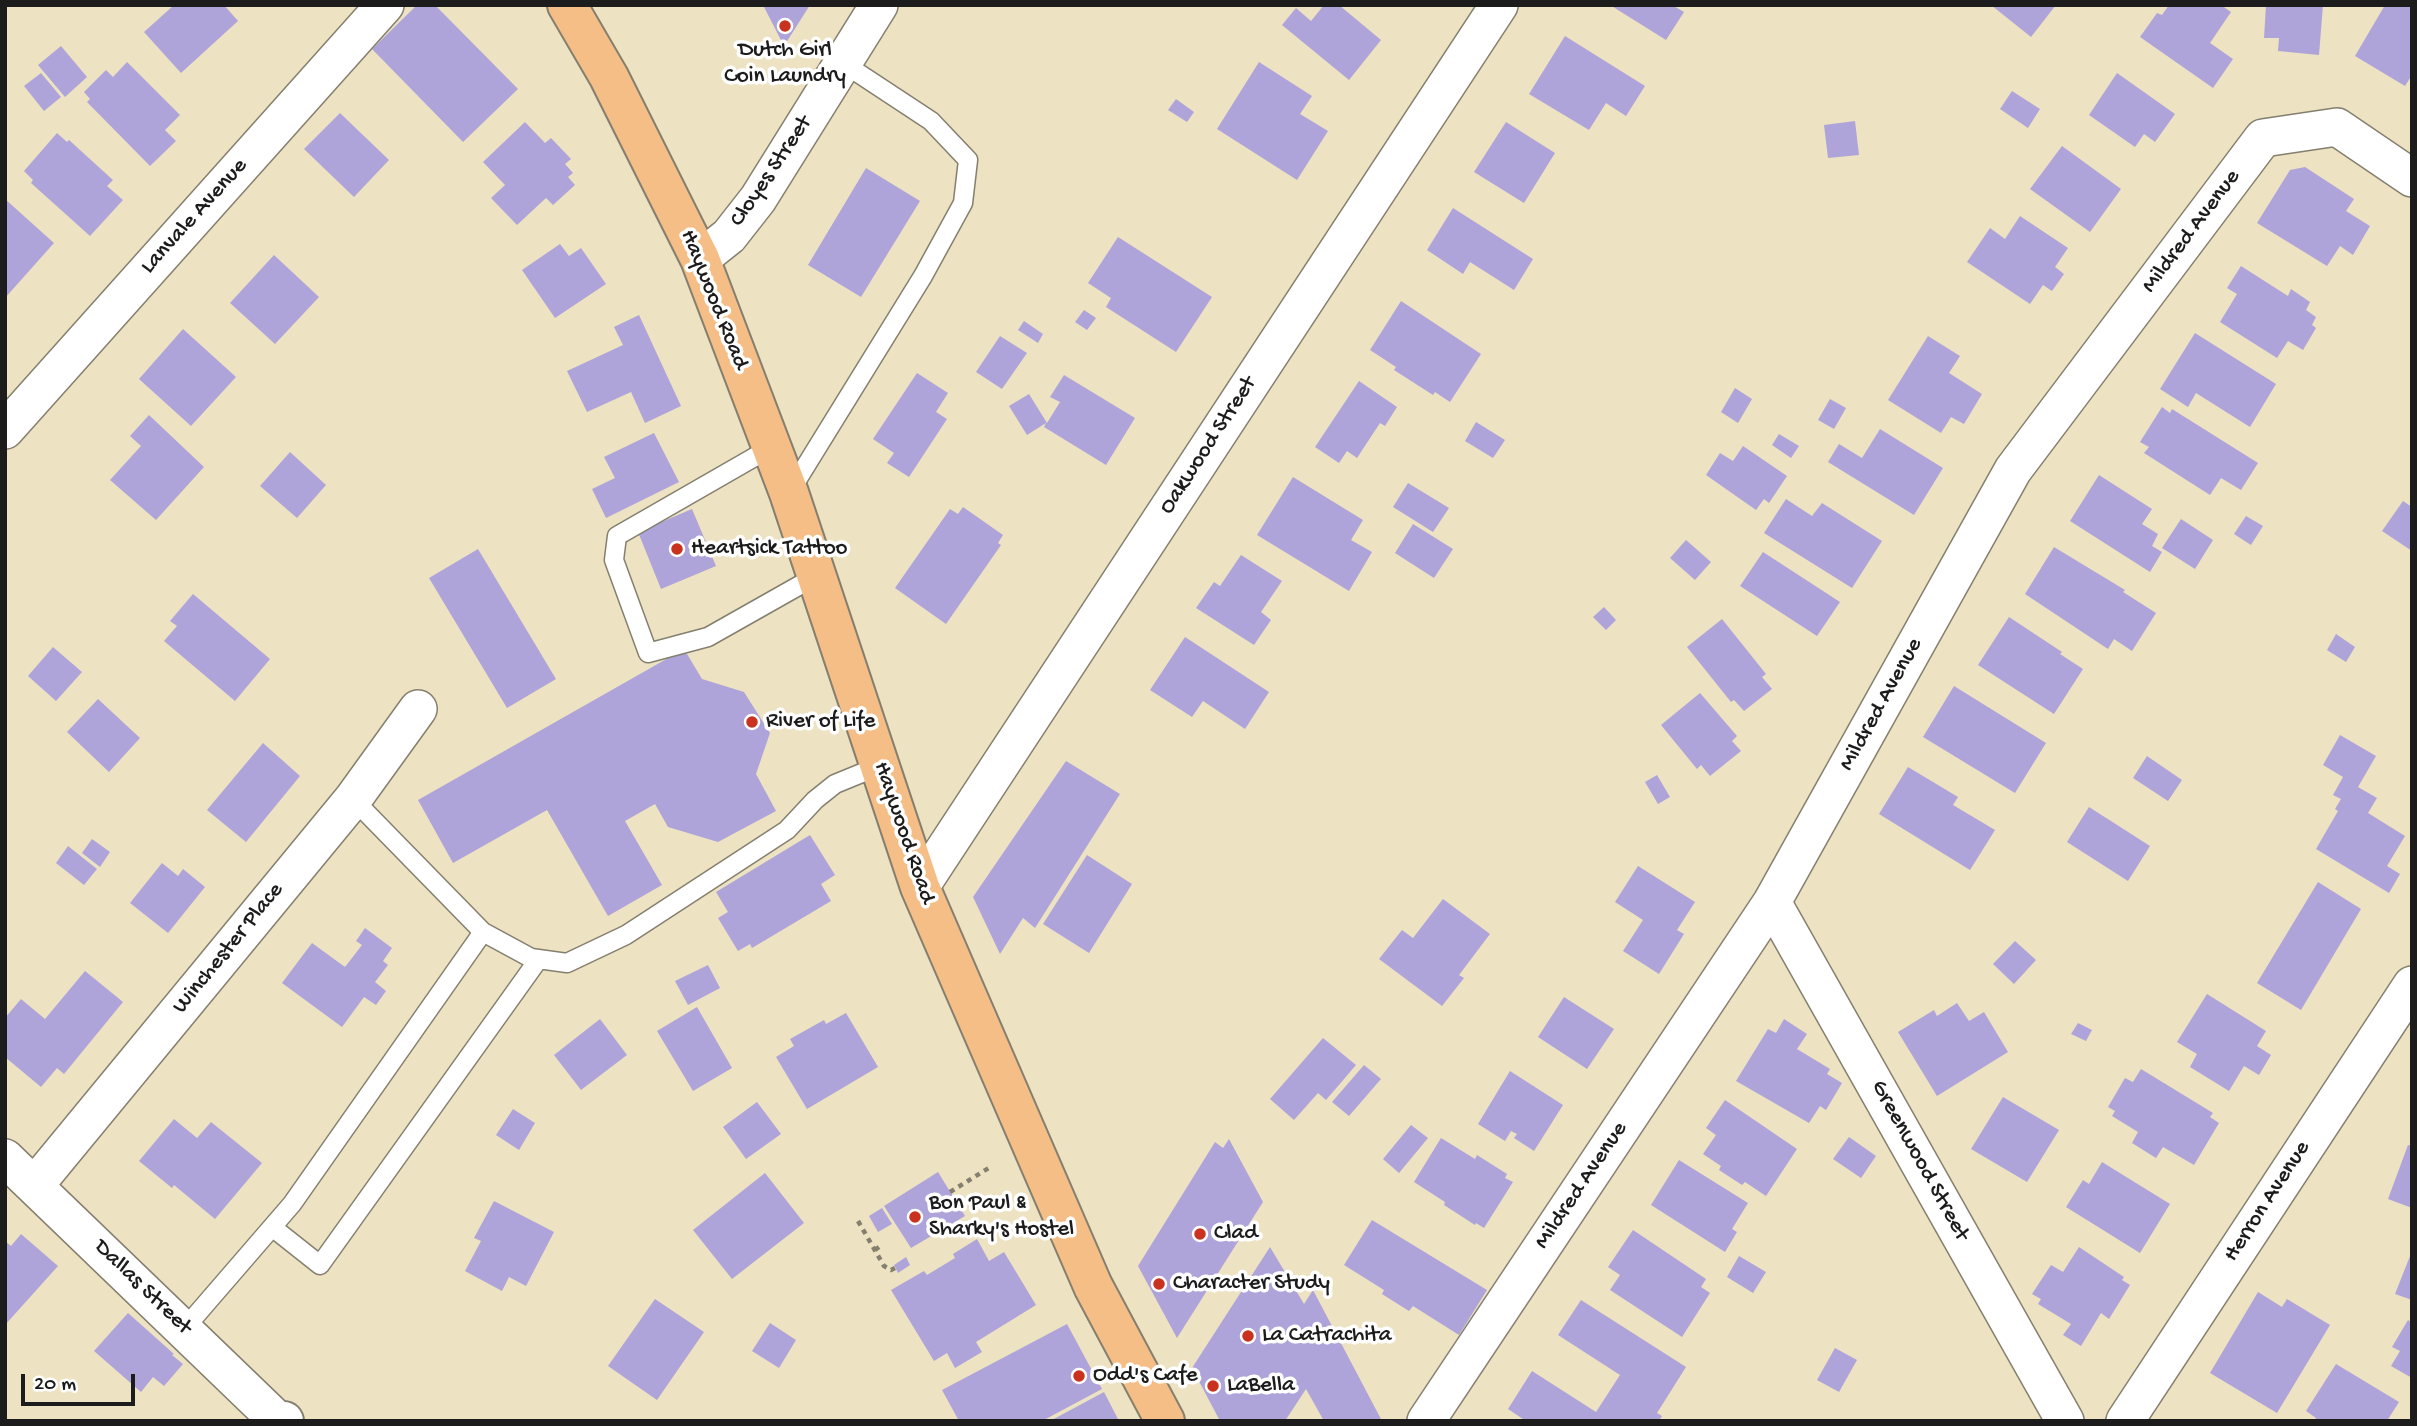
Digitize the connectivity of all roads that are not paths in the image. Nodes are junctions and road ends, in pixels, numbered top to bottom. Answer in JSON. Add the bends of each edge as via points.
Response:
{"nodes":[{"id":1,"x":385,"y":5,"type":"edge"},
{"id":2,"x":568,"y":5,"type":"edge"},
{"id":3,"x":879,"y":5,"type":"edge"},
{"id":4,"x":1499,"y":5,"type":"edge"},
{"id":5,"x":843,"y":63,"type":"junction"},
{"id":6,"x":2412,"y":178,"type":"edge"},
{"id":7,"x":700,"y":259,"type":"junction"},
{"id":8,"x":5,"y":430,"type":"edge"},
{"id":9,"x":772,"y":447,"type":"junction"},
{"id":10,"x":789,"y":492,"type":"junction"},
{"id":11,"x":816,"y":576,"type":"junction"},
{"id":12,"x":418,"y":709,"type":"dead end"},
{"id":13,"x":879,"y":766,"type":"junction"},
{"id":14,"x":353,"y":799,"type":"junction"},
{"id":15,"x":920,"y":887,"type":"junction"},
{"id":16,"x":1772,"y":902,"type":"junction"},
{"id":17,"x":483,"y":932,"type":"junction"},
{"id":18,"x":538,"y":960,"type":"junction"},
{"id":19,"x":2412,"y":985,"type":"edge"},
{"id":20,"x":5,"y":1158,"type":"edge"},
{"id":21,"x":35,"y":1185,"type":"junction"},
{"id":22,"x":272,"y":1227,"type":"junction"},
{"id":23,"x":184,"y":1329,"type":"junction"},
{"id":24,"x":2135,"y":1417,"type":"edge"},
{"id":25,"x":276,"y":1420,"type":"edge"},
{"id":26,"x":270,"y":1421,"type":"edge"},
{"id":27,"x":284,"y":1421,"type":"edge"},
{"id":28,"x":1165,"y":1421,"type":"edge"},
{"id":29,"x":1426,"y":1421,"type":"edge"},
{"id":30,"x":2065,"y":1421,"type":"edge"}],
"edges":[{"from":1,"to":8,"type":"street","name":"Lanvale Avenue"},
{"from":2,"to":7,"type":"main road","name":"Haywood Road","via":[[610,77]]},
{"from":3,"to":5,"type":"street","name":"Cloyes Street"},
{"from":4,"to":15,"type":"street","name":"Oakwood Street"},
{"from":5,"to":7,"type":"street","name":"Cloyes Street","via":[[758,199],[729,236]]},
{"from":5,"to":10,"type":"lane","via":[[931,121],[968,160],[963,203]]},
{"from":6,"to":16,"type":"street","name":"Mildred Avenue","via":[[2337,127],[2263,138],[2013,470]]},
{"from":7,"to":9,"type":"main road","name":"Haywood Road"},
{"from":9,"to":10,"type":"main road","name":"Haywood Road"},
{"from":9,"to":11,"type":"lane","via":[[617,536],[614,560],[648,653],[708,637]]},
{"from":10,"to":11,"type":"main road","name":"Haywood Road"},
{"from":11,"to":13,"type":"main road","name":"Haywood Road"},
{"from":12,"to":14,"type":"street","name":"Winchester Place"},
{"from":13,"to":15,"type":"main road","name":"Haywood Road"},
{"from":13,"to":18,"type":"lane","via":[[835,784],[788,830],[626,935],[567,962]]},
{"from":14,"to":17,"type":"lane"},
{"from":14,"to":21,"type":"street","name":"Winchester Place"},
{"from":15,"to":28,"type":"main road","name":"Haywood Road","via":[[1093,1286]]},
{"from":16,"to":29,"type":"street","name":"Mildred Avenue"},
{"from":16,"to":30,"type":"street","name":"Greenwood Street"},
{"from":17,"to":18,"type":"lane"},
{"from":17,"to":22,"type":"lane"},
{"from":18,"to":22,"type":"lane","via":[[320,1265]]},
{"from":19,"to":24,"type":"street","name":"Herron Avenue"},
{"from":20,"to":21,"type":"street","name":"Dallas Street"},
{"from":21,"to":23,"type":"street","name":"Dallas Street"},
{"from":22,"to":23,"type":"lane"},
{"from":23,"to":25,"type":"street","name":"Dallas Street"},
{"from":25,"to":26,"type":"street"},
{"from":25,"to":27,"type":"street"}]}
